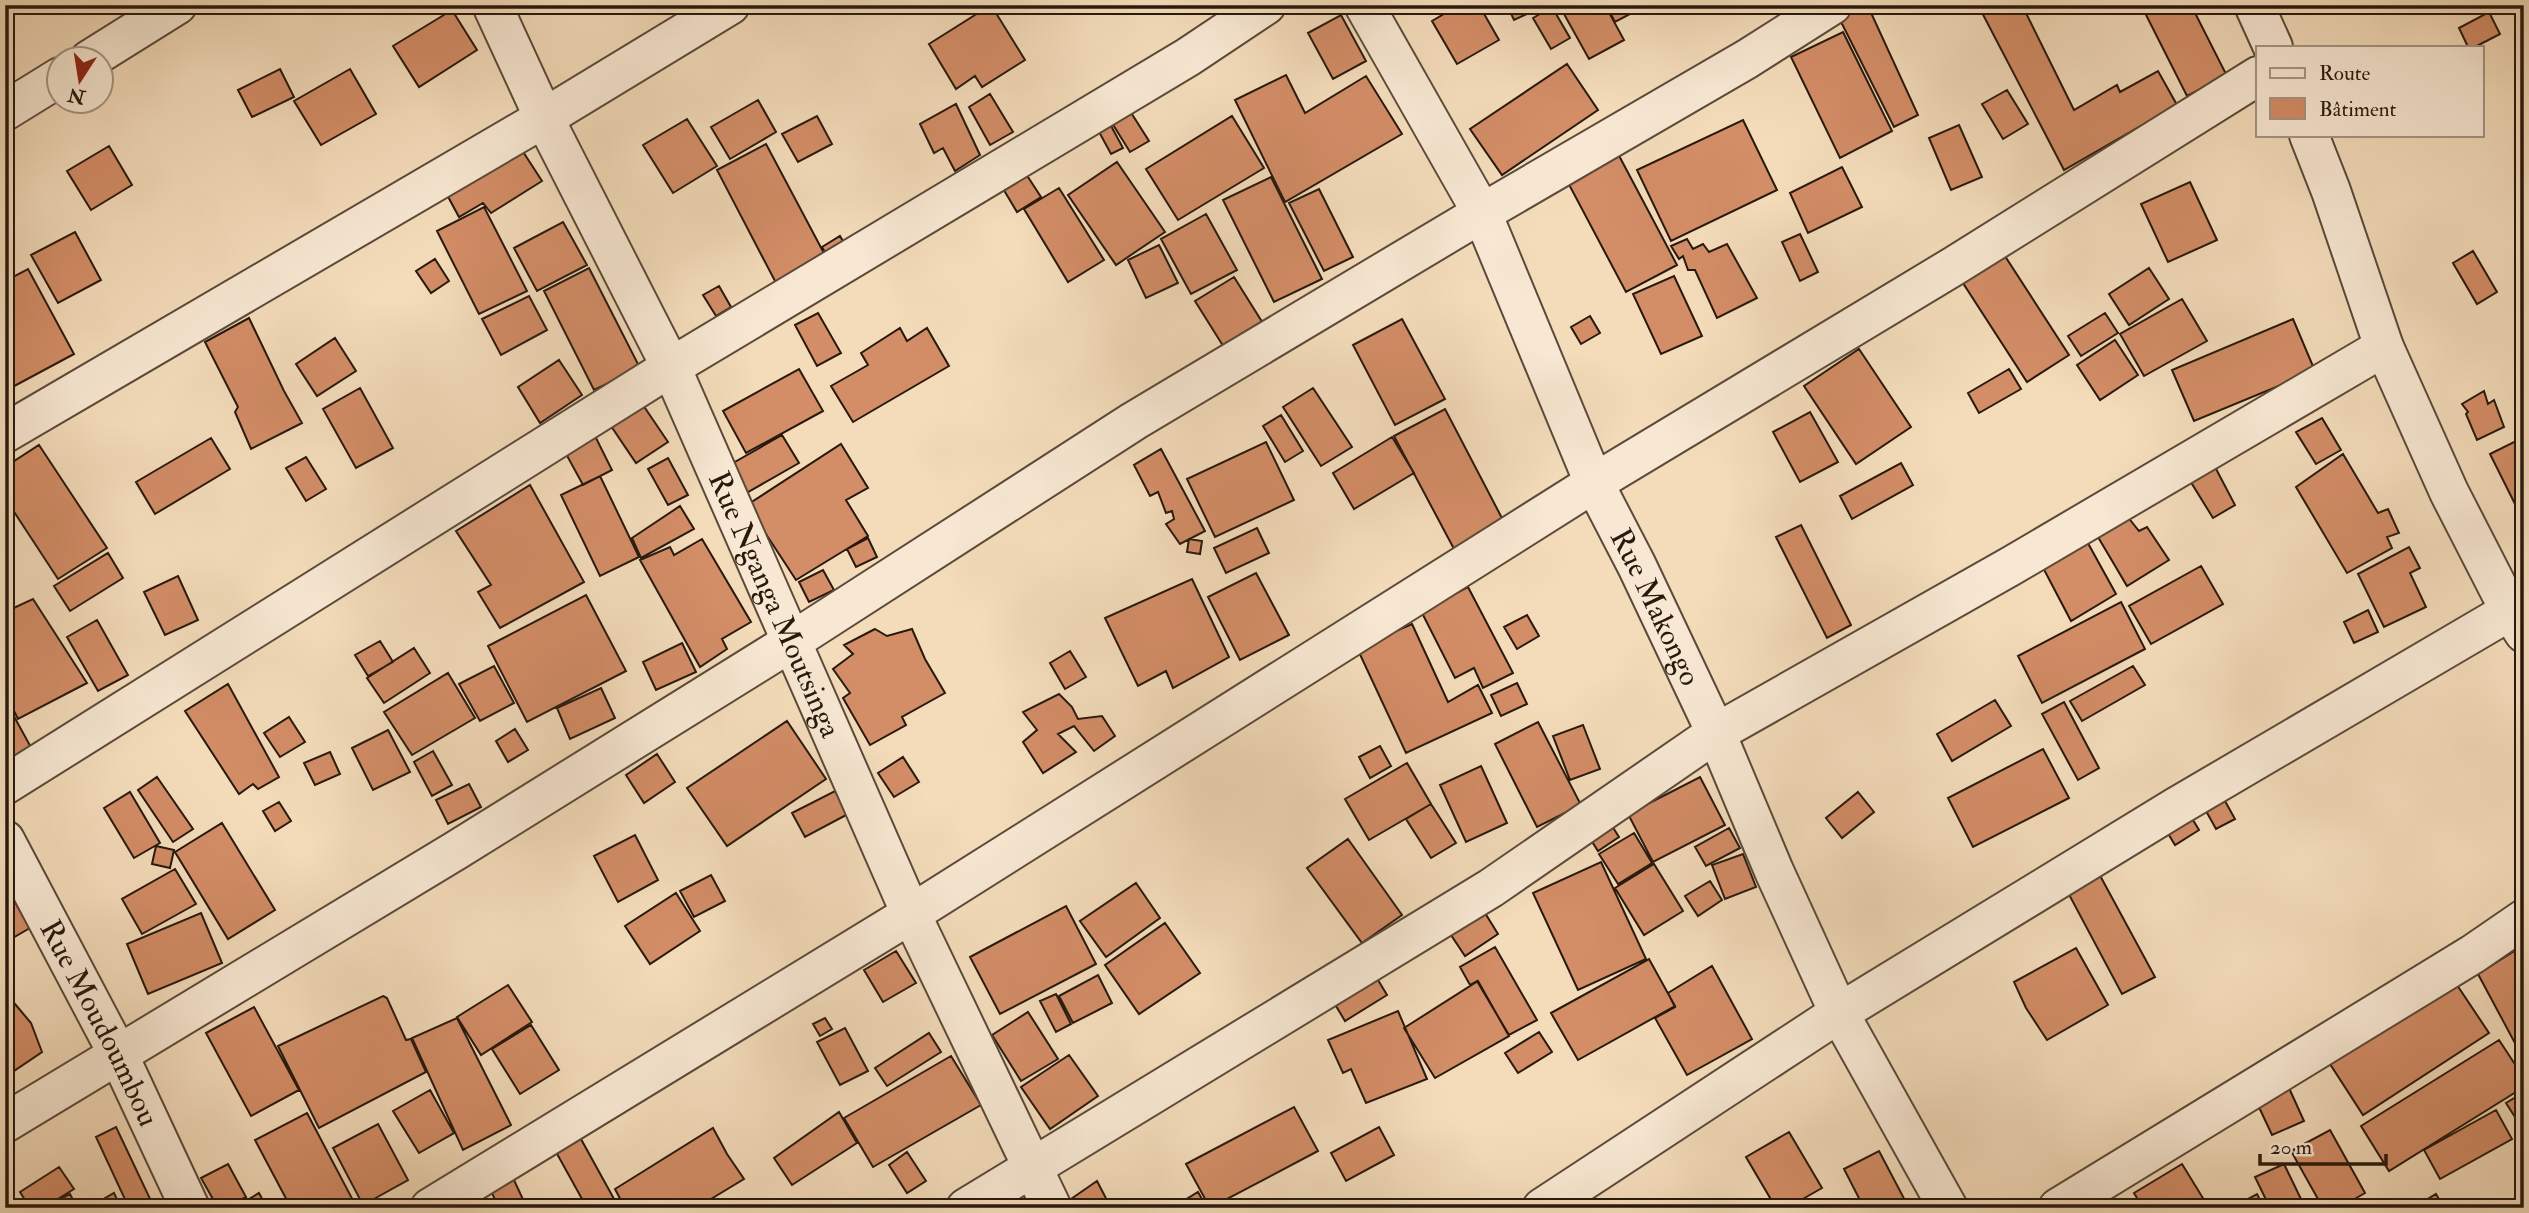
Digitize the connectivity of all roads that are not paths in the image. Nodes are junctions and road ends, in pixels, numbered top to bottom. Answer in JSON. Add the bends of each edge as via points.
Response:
{"nodes":[{"id":1,"x":177,"y":5,"type":"edge"},
{"id":2,"x":492,"y":5,"type":"edge"},
{"id":3,"x":730,"y":5,"type":"edge"},
{"id":4,"x":1266,"y":5,"type":"edge"},
{"id":5,"x":1364,"y":5,"type":"edge"},
{"id":6,"x":1832,"y":5,"type":"edge"},
{"id":7,"x":2254,"y":5,"type":"edge"},
{"id":8,"x":111,"y":46,"type":"edge"},
{"id":9,"x":2273,"y":46,"type":"edge"},
{"id":10,"x":2256,"y":77,"type":"edge"},
{"id":11,"x":46,"y":86,"type":"edge"},
{"id":12,"x":5,"y":111,"type":"edge"},
{"id":13,"x":544,"y":118,"type":"junction"},
{"id":14,"x":2309,"y":136,"type":"edge"},
{"id":15,"x":1482,"y":213,"type":"junction"},
{"id":16,"x":2385,"y":347,"type":"junction"},
{"id":17,"x":671,"y":367,"type":"junction"},
{"id":18,"x":5,"y":433,"type":"edge"},
{"id":19,"x":1594,"y":483,"type":"junction"},
{"id":20,"x":2517,"y":622,"type":"edge"},
{"id":21,"x":791,"y":642,"type":"junction"},
{"id":22,"x":1716,"y":733,"type":"junction"},
{"id":23,"x":5,"y":785,"type":"edge"},
{"id":24,"x":5,"y":840,"type":"edge"},
{"id":25,"x":911,"y":914,"type":"junction"},
{"id":26,"x":2524,"y":919,"type":"edge"},
{"id":27,"x":1839,"y":1013,"type":"junction"},
{"id":28,"x":119,"y":1056,"type":"junction"},
{"id":29,"x":5,"y":1123,"type":"edge"},
{"id":30,"x":1031,"y":1167,"type":"junction"},
{"id":31,"x":191,"y":1208,"type":"edge"},
{"id":32,"x":430,"y":1208,"type":"edge"},
{"id":33,"x":967,"y":1208,"type":"edge"},
{"id":34,"x":1052,"y":1208,"type":"edge"},
{"id":35,"x":1542,"y":1208,"type":"edge"},
{"id":36,"x":1948,"y":1208,"type":"edge"},
{"id":37,"x":2058,"y":1208,"type":"edge"}],
"edges":[{"from":1,"to":8,"type":"street"},
{"from":2,"to":13,"type":"street","name":"Rue Nganga Moutsinga"},
{"from":3,"to":13,"type":"street"},
{"from":4,"to":17,"type":"street","via":[[1188,57]]},
{"from":5,"to":15,"type":"street","name":"Rue Makongo"},
{"from":6,"to":15,"type":"street"},
{"from":7,"to":9,"type":"street"},
{"from":10,"to":19,"type":"street"},
{"from":11,"to":12,"type":"street"},
{"from":13,"to":17,"type":"street","name":"Rue Nganga Moutsinga"},
{"from":13,"to":18,"type":"street"},
{"from":14,"to":16,"type":"street"},
{"from":15,"to":19,"type":"street","name":"Rue Makongo"},
{"from":15,"to":21,"type":"street","via":[[1134,421]]},
{"from":16,"to":20,"type":"street","via":[[2449,492]]},
{"from":16,"to":22,"type":"street"},
{"from":17,"to":21,"type":"street","name":"Rue Nganga Moutsinga"},
{"from":17,"to":23,"type":"street"},
{"from":19,"to":22,"type":"street","name":"Rue Makongo"},
{"from":19,"to":25,"type":"street"},
{"from":20,"to":27,"type":"street","via":[[2188,800]]},
{"from":21,"to":25,"type":"street","name":"Rue Nganga Moutsinga"},
{"from":21,"to":28,"type":"street"},
{"from":22,"to":27,"type":"street","name":"Rue Makongo"},
{"from":22,"to":30,"type":"street","via":[[1491,888]]},
{"from":24,"to":28,"type":"street","name":"Rue Moudoumbou"},
{"from":25,"to":30,"type":"street","name":"Rue Nganga Moutsinga"},
{"from":25,"to":32,"type":"street"},
{"from":26,"to":37,"type":"street"},
{"from":27,"to":35,"type":"street"},
{"from":27,"to":36,"type":"street","name":"Rue Makongo"},
{"from":28,"to":29,"type":"street"},
{"from":28,"to":31,"type":"street","name":"Rue Moudoumbou"},
{"from":30,"to":33,"type":"street"},
{"from":30,"to":34,"type":"street","name":"Rue Nganga Moutsinga"}]}
